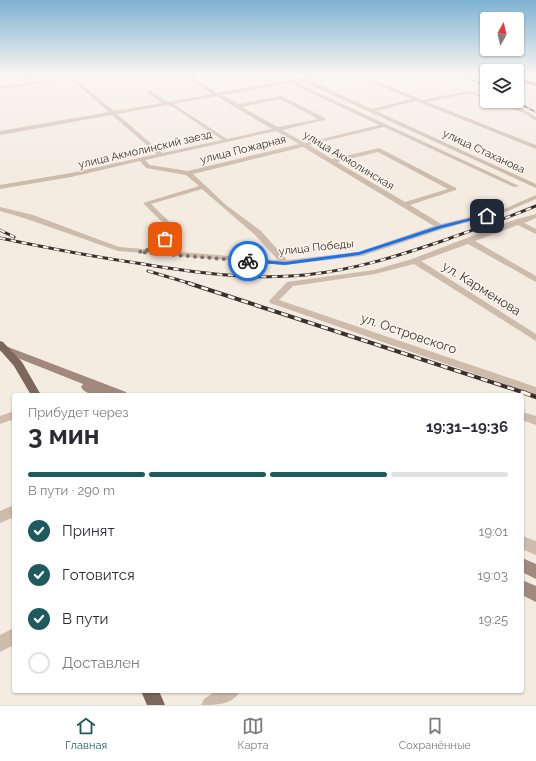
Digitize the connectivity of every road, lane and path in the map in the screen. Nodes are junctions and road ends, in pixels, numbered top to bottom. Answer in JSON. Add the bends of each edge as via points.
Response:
{"nodes":[{"id":1,"x":107,"y":108,"type":"edge"},
{"id":2,"x":142,"y":108,"type":"edge"},
{"id":3,"x":178,"y":108,"type":"edge"},
{"id":4,"x":241,"y":108,"type":"edge"},
{"id":5,"x":302,"y":108,"type":"edge"},
{"id":6,"x":346,"y":108,"type":"edge"},
{"id":7,"x":364,"y":108,"type":"edge"},
{"id":8,"x":383,"y":108,"type":"edge"},
{"id":9,"x":441,"y":108,"type":"edge"},
{"id":10,"x":513,"y":108,"type":"edge"},
{"id":11,"x":371,"y":111,"type":"junction"},
{"id":12,"x":113,"y":113,"type":"junction"},
{"id":13,"x":536,"y":119,"type":"edge"},
{"id":14,"x":397,"y":123,"type":"junction"},
{"id":15,"x":384,"y":126,"type":"junction"},
{"id":16,"x":277,"y":130,"type":"junction"},
{"id":17,"x":0,"y":134,"type":"edge"},
{"id":18,"x":227,"y":141,"type":"junction"},
{"id":19,"x":304,"y":145,"type":"junction"},
{"id":20,"x":536,"y":147,"type":"edge"},
{"id":21,"x":161,"y":155,"type":"junction"},
{"id":22,"x":141,"y":160,"type":"junction"},
{"id":23,"x":332,"y":162,"type":"junction"},
{"id":24,"x":188,"y":173,"type":"junction"},
{"id":25,"x":516,"y":186,"type":"dead end"},
{"id":26,"x":536,"y":186,"type":"edge"},
{"id":27,"x":0,"y":187,"type":"edge"},
{"id":28,"x":203,"y":187,"type":"junction"},
{"id":29,"x":536,"y":197,"type":"edge"},
{"id":30,"x":404,"y":204,"type":"junction"},
{"id":31,"x":0,"y":208,"type":"edge"},
{"id":32,"x":536,"y":216,"type":"edge"},
{"id":33,"x":517,"y":222,"type":"junction"},
{"id":34,"x":440,"y":227,"type":"junction"},
{"id":35,"x":536,"y":232,"type":"edge"},
{"id":36,"x":469,"y":240,"type":"junction"},
{"id":37,"x":139,"y":252,"type":"junction"},
{"id":38,"x":415,"y":261,"type":"junction"},
{"id":39,"x":285,"y":263,"type":"junction"},
{"id":40,"x":536,"y":279,"type":"edge"},
{"id":41,"x":536,"y":338,"type":"edge"},
{"id":42,"x":1,"y":347,"type":"edge"},
{"id":43,"x":61,"y":371,"type":"junction"},
{"id":44,"x":536,"y":391,"type":"edge"},
{"id":45,"x":35,"y":393,"type":"edge"},
{"id":46,"x":99,"y":393,"type":"edge"},
{"id":47,"x":117,"y":393,"type":"edge"},
{"id":48,"x":12,"y":415,"type":"edge"},
{"id":49,"x":524,"y":417,"type":"edge"},
{"id":50,"x":0,"y":420,"type":"edge"},
{"id":51,"x":536,"y":421,"type":"edge"},
{"id":52,"x":12,"y":512,"type":"edge"},
{"id":53,"x":0,"y":517,"type":"edge"},
{"id":54,"x":524,"y":543,"type":"edge"},
{"id":55,"x":536,"y":548,"type":"edge"},
{"id":56,"x":524,"y":566,"type":"edge"},
{"id":57,"x":536,"y":572,"type":"edge"},
{"id":58,"x":524,"y":588,"type":"edge"},
{"id":59,"x":536,"y":594,"type":"edge"},
{"id":60,"x":12,"y":637,"type":"edge"},
{"id":61,"x":0,"y":644,"type":"edge"},
{"id":62,"x":151,"y":693,"type":"edge"},
{"id":63,"x":228,"y":693,"type":"edge"},
{"id":64,"x":156,"y":705,"type":"edge"},
{"id":65,"x":210,"y":705,"type":"edge"}],
"edges":[{"from":1,"to":12,"type":"street"},
{"from":2,"to":12,"type":"street"},
{"from":3,"to":18,"type":"street"},
{"from":4,"to":16,"type":"street","name":"улица Акмолинская"},
{"from":5,"to":16,"type":"street","name":"улица Акмолинский заезд","via":[[323,119]]},
{"from":6,"to":15,"type":"street"},
{"from":7,"to":11,"type":"street","name":"улица Стаханова"},
{"from":8,"to":11,"type":"street"},
{"from":9,"to":20,"type":"street"},
{"from":10,"to":13,"type":"street"},
{"from":11,"to":14,"type":"street","name":"улица Стаханова"},
{"from":12,"to":17,"type":"street"},
{"from":12,"to":21,"type":"street"},
{"from":14,"to":15,"type":"street","name":"улица Пожарная"},
{"from":14,"to":26,"type":"street","name":"улица Стаханова"},
{"from":15,"to":19,"type":"street","name":"улица Пожарная"},
{"from":15,"to":25,"type":"street"},
{"from":16,"to":18,"type":"street","name":"улица Акмолинский заезд"},
{"from":16,"to":19,"type":"street","name":"улица Акмолинская"},
{"from":18,"to":21,"type":"street","name":"улица Акмолинский заезд"},
{"from":19,"to":23,"type":"street","name":"улица Акмолинская"},
{"from":19,"to":24,"type":"street","name":"улица Пожарная"},
{"from":21,"to":22,"type":"street","name":"улица Акмолинский заезд"},
{"from":22,"to":24,"type":"street","via":[[148,167]]},
{"from":22,"to":27,"type":"street","name":"улица Акмолинский заезд"},
{"from":23,"to":30,"type":"street","name":"улица Акмолинская"},
{"from":23,"to":30,"type":"street","via":[[378,150],[454,188]]},
{"from":24,"to":28,"type":"street"},
{"from":28,"to":37,"type":"street","via":[[146,203],[174,230],[156,248]]},
{"from":28,"to":39,"type":"street","via":[[258,233]]},
{"from":29,"to":34,"type":"street","name":"улица Победы","via":[[506,210]]},
{"from":30,"to":34,"type":"street","name":"улица Акмолинская"},
{"from":31,"to":37,"type":"street","name":"улица Победы","via":[[118,249]]},
{"from":32,"to":33,"type":"street"},
{"from":33,"to":35,"type":"street"},
{"from":33,"to":36,"type":"street"},
{"from":34,"to":39,"type":"street","name":"улица Победы","via":[[359,254]]},
{"from":36,"to":38,"type":"street"},
{"from":36,"to":40,"type":"street"},
{"from":37,"to":39,"type":"street","name":"улица Победы"},
{"from":38,"to":41,"type":"street","name":"ул. Карменова"},
{"from":38,"to":44,"type":"street","name":"ул. Островского","via":[[375,272],[290,284],[273,301]]},
{"from":42,"to":43,"type":"main road"},
{"from":42,"to":45,"type":"main road","via":[[18,364]]},
{"from":43,"to":46,"type":"main road"},
{"from":43,"to":47,"type":"main road"},
{"from":48,"to":50,"type":"street"},
{"from":49,"to":51,"type":"street"},
{"from":52,"to":53,"type":"street"},
{"from":54,"to":55,"type":"street"},
{"from":56,"to":57,"type":"main road"},
{"from":58,"to":59,"type":"main road"},
{"from":60,"to":61,"type":"street"},
{"from":62,"to":64,"type":"main road"},
{"from":63,"to":65,"type":"street"}]}
